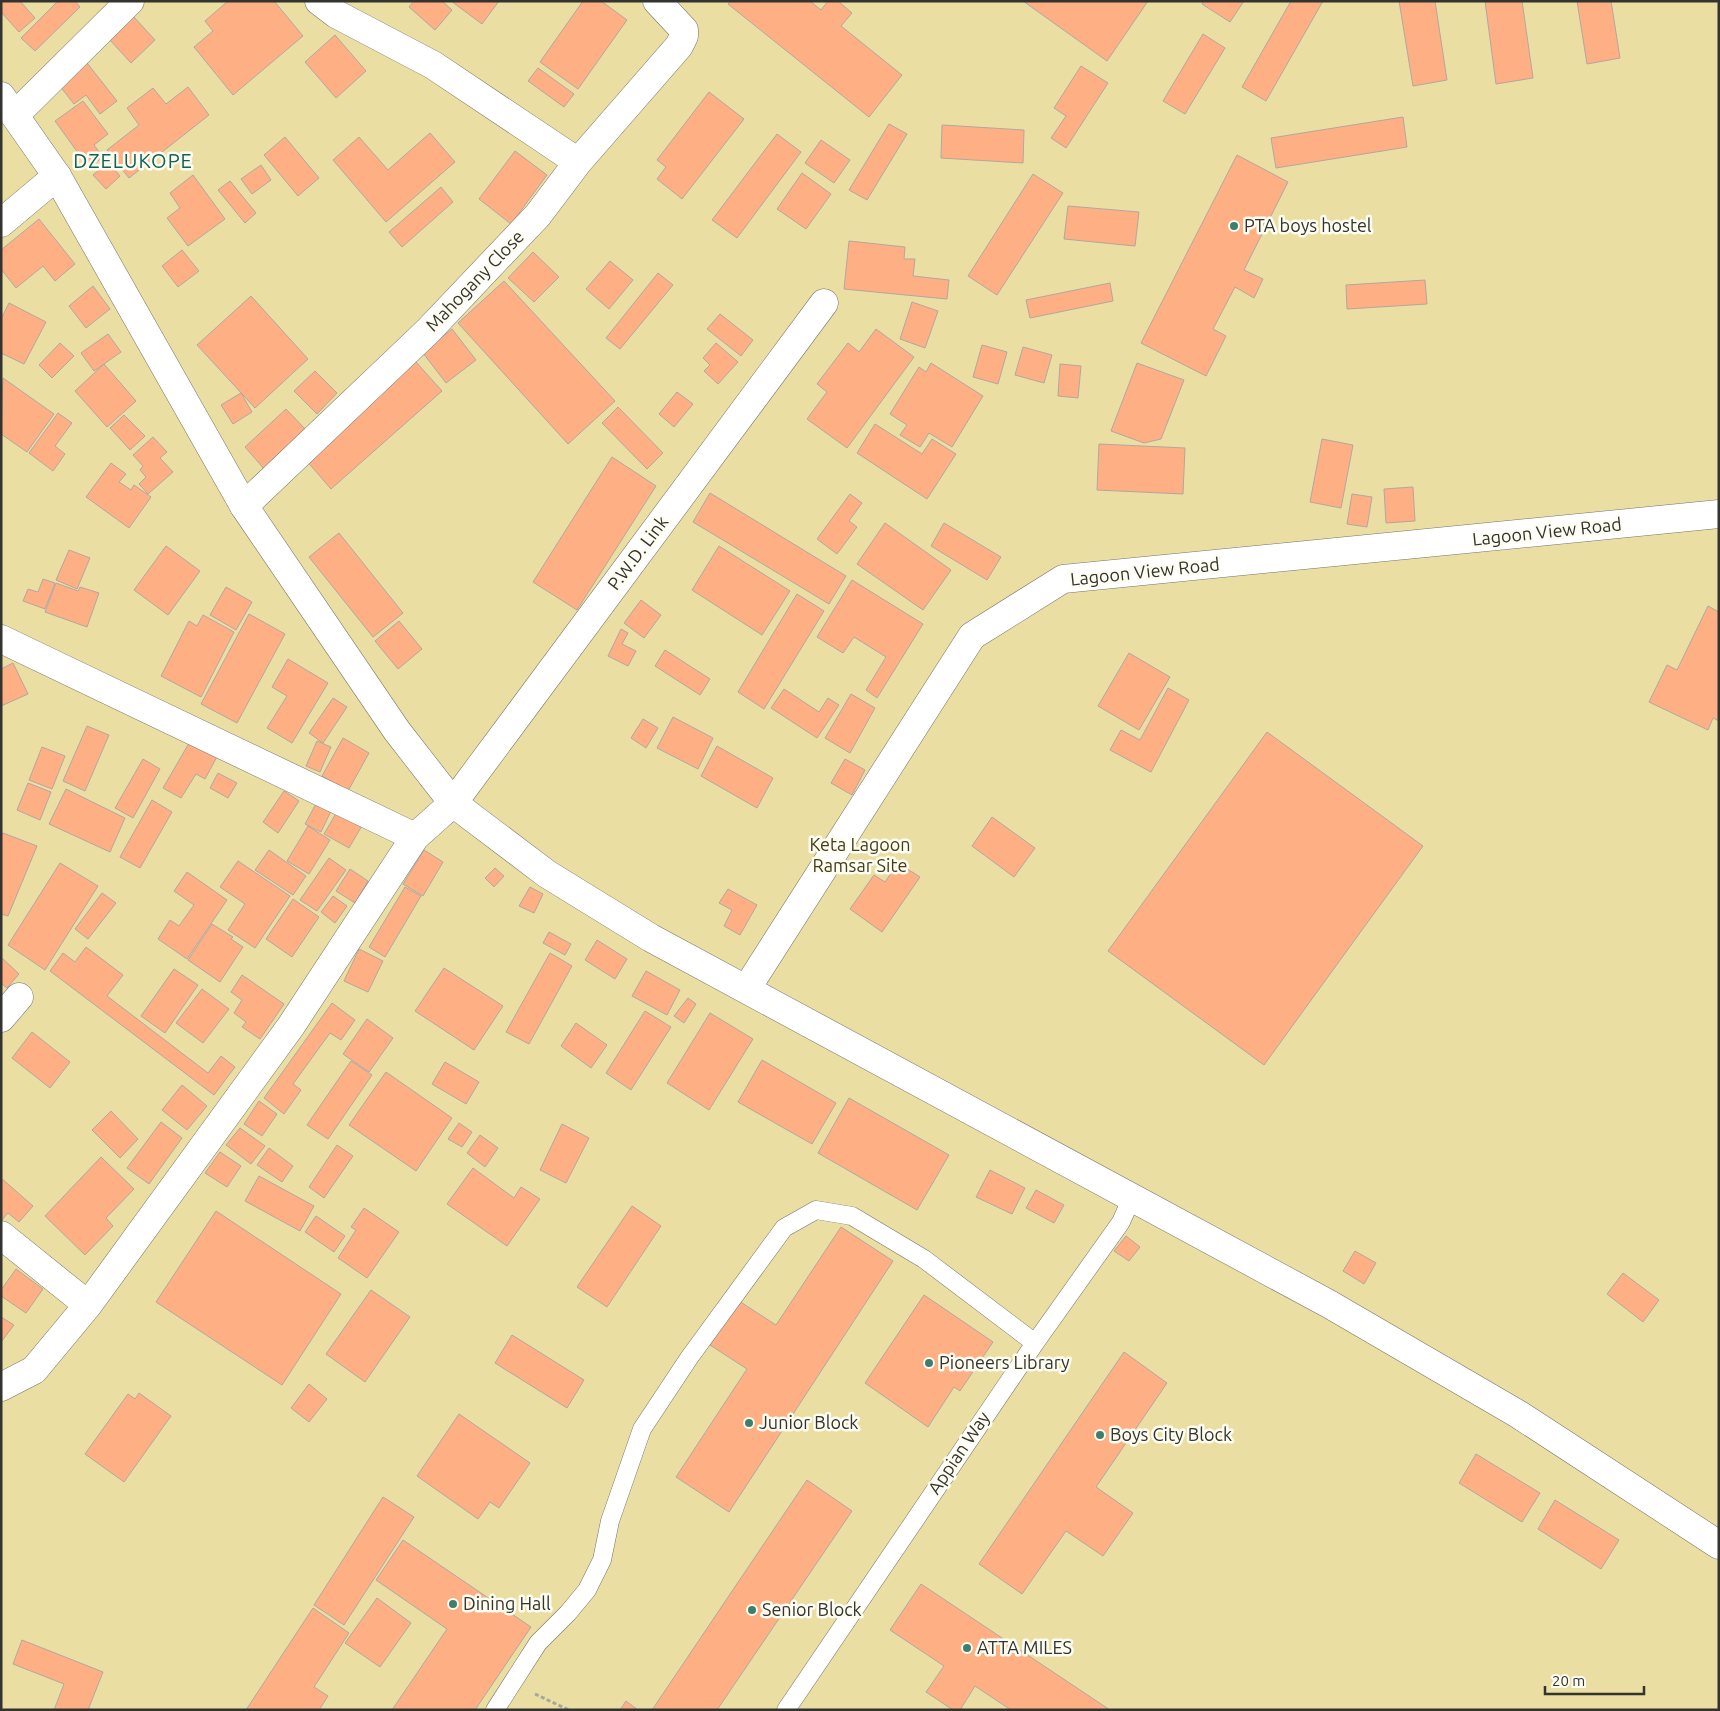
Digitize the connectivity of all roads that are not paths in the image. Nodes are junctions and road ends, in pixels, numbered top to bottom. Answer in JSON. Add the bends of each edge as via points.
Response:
{"nodes":[{"id":1,"x":130,"y":1,"type":"edge"},
{"id":2,"x":319,"y":1,"type":"edge"},
{"id":3,"x":657,"y":1,"type":"edge"},
{"id":4,"x":8,"y":106,"type":"edge"},
{"id":5,"x":578,"y":162,"type":"junction"},
{"id":6,"x":57,"y":176,"type":"junction"},
{"id":7,"x":1,"y":222,"type":"edge"},
{"id":8,"x":824,"y":302,"type":"dead end"},
{"id":9,"x":244,"y":506,"type":"junction"},
{"id":10,"x":1719,"y":514,"type":"edge"},
{"id":11,"x":1,"y":639,"type":"edge"},
{"id":12,"x":453,"y":803,"type":"junction"},
{"id":13,"x":415,"y":837,"type":"junction"},
{"id":14,"x":747,"y":988,"type":"junction"},
{"id":15,"x":19,"y":997,"type":"dead end"},
{"id":16,"x":1,"y":1018,"type":"edge"},
{"id":17,"x":1132,"y":1197,"type":"junction"},
{"id":18,"x":1,"y":1235,"type":"edge"},
{"id":19,"x":88,"y":1305,"type":"junction"},
{"id":20,"x":1035,"y":1343,"type":"junction"},
{"id":21,"x":1,"y":1387,"type":"edge"},
{"id":22,"x":1719,"y":1545,"type":"edge"},
{"id":23,"x":495,"y":1710,"type":"edge"},
{"id":24,"x":786,"y":1710,"type":"edge"}],
"edges":[{"from":1,"to":4,"type":"street"},
{"from":2,"to":5,"type":"street","via":[[336,14],[433,65]]},
{"from":3,"to":5,"type":"street","name":"Mahogany Close","via":[[684,30],[684,36]]},
{"from":4,"to":6,"type":"street"},
{"from":5,"to":9,"type":"street","name":"Mahogany Close","via":[[538,215],[434,324]]},
{"from":6,"to":7,"type":"street"},
{"from":6,"to":9,"type":"street"},
{"from":8,"to":12,"type":"street","name":"P.W.D. Link"},
{"from":9,"to":12,"type":"street","via":[[397,731]]},
{"from":10,"to":14,"type":"street","name":"Lagoon View Road","via":[[1063,579],[972,636]]},
{"from":11,"to":13,"type":"street"},
{"from":12,"to":13,"type":"street","name":"P.W.D. Link"},
{"from":12,"to":14,"type":"street","via":[[547,874],[651,938]]},
{"from":13,"to":19,"type":"street","name":"P.W.D. Link","via":[[291,1026]]},
{"from":14,"to":17,"type":"street"},
{"from":15,"to":16,"type":"street"},
{"from":17,"to":20,"type":"lane","name":"Appian Way","via":[[1121,1222]]},
{"from":17,"to":22,"type":"street","via":[[1329,1304],[1518,1414]]},
{"from":18,"to":19,"type":"street"},
{"from":19,"to":21,"type":"street","name":"P.W.D. Link","via":[[34,1370]]},
{"from":20,"to":23,"type":"lane","via":[[924,1259],[852,1216],[816,1210],[784,1228],[689,1358],[642,1429],[610,1520],[602,1560],[587,1590],[538,1643]]},
{"from":20,"to":24,"type":"lane","name":"Appian Way"}]}
